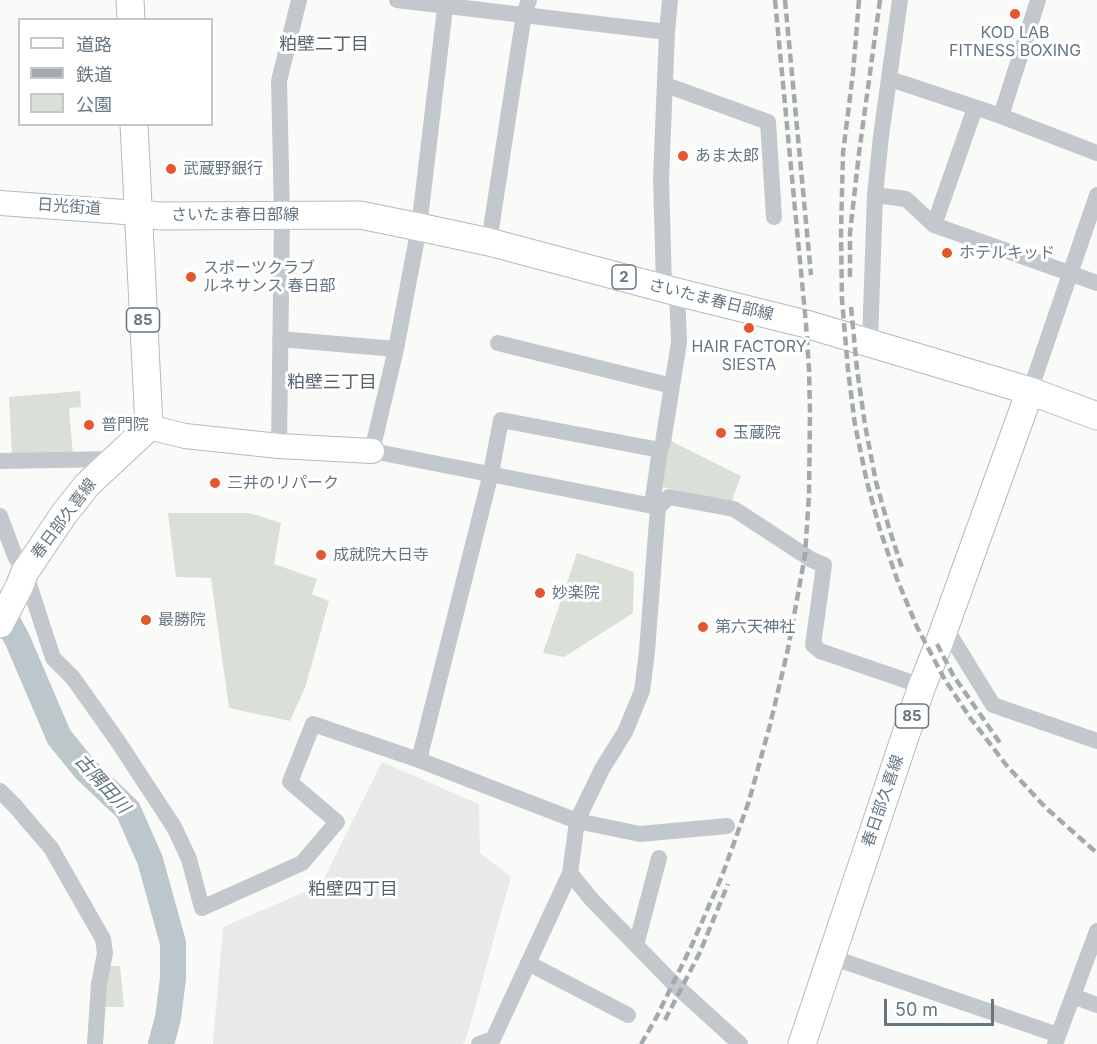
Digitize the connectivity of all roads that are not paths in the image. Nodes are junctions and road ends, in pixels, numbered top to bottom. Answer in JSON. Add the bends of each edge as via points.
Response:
{"nodes":[{"id":1,"x":130,"y":0,"type":"edge"},
{"id":2,"x":299,"y":0,"type":"edge"},
{"id":3,"x":396,"y":0,"type":"edge"},
{"id":4,"x":670,"y":0,"type":"edge"},
{"id":5,"x":900,"y":0,"type":"edge"},
{"id":6,"x":1038,"y":0,"type":"edge"},
{"id":7,"x":446,"y":3,"type":"edge"},
{"id":8,"x":527,"y":7,"type":"edge"},
{"id":9,"x":131,"y":18,"type":"edge"},
{"id":10,"x":667,"y":32,"type":"junction"},
{"id":11,"x":890,"y":79,"type":"junction"},
{"id":12,"x":666,"y":85,"type":"junction"},
{"id":13,"x":975,"y":108,"type":"junction"},
{"id":14,"x":1001,"y":116,"type":"junction"},
{"id":15,"x":134,"y":126,"type":"edge"},
{"id":16,"x":1097,"y":153,"type":"edge"},
{"id":17,"x":875,"y":195,"type":"junction"},
{"id":18,"x":1097,"y":195,"type":"edge"},
{"id":19,"x":0,"y":203,"type":"edge"},
{"id":20,"x":138,"y":213,"type":"junction"},
{"id":21,"x":282,"y":215,"type":"junction"},
{"id":22,"x":774,"y":217,"type":"dead end"},
{"id":23,"x":934,"y":225,"type":"junction"},
{"id":24,"x":419,"y":227,"type":"junction"},
{"id":25,"x":489,"y":242,"type":"junction"},
{"id":26,"x":1070,"y":273,"type":"junction"},
{"id":27,"x":1097,"y":283,"type":"edge"},
{"id":28,"x":670,"y":290,"type":"junction"},
{"id":29,"x":280,"y":339,"type":"junction"},
{"id":30,"x":870,"y":342,"type":"junction"},
{"id":31,"x":498,"y":343,"type":"dead end"},
{"id":32,"x":396,"y":349,"type":"junction"},
{"id":33,"x":672,"y":386,"type":"junction"},
{"id":34,"x":1030,"y":391,"type":"junction"},
{"id":35,"x":1097,"y":416,"type":"edge"},
{"id":36,"x":148,"y":427,"type":"junction"},
{"id":37,"x":279,"y":446,"type":"junction"},
{"id":38,"x":660,"y":450,"type":"junction"},
{"id":39,"x":372,"y":451,"type":"junction"},
{"id":40,"x":114,"y":459,"type":"junction"},
{"id":41,"x":0,"y":461,"type":"edge"},
{"id":42,"x":491,"y":473,"type":"junction"},
{"id":43,"x":655,"y":506,"type":"junction"},
{"id":44,"x":0,"y":516,"type":"edge"},
{"id":45,"x":22,"y":580,"type":"junction"},
{"id":46,"x":0,"y":624,"type":"edge"},
{"id":47,"x":945,"y":627,"type":"junction"},
{"id":48,"x":922,"y":686,"type":"junction"},
{"id":49,"x":1097,"y":741,"type":"edge"},
{"id":50,"x":419,"y":760,"type":"junction"},
{"id":51,"x":0,"y":791,"type":"edge"},
{"id":52,"x":577,"y":821,"type":"junction"},
{"id":53,"x":727,"y":826,"type":"dead end"},
{"id":54,"x":658,"y":858,"type":"dead end"},
{"id":55,"x":570,"y":873,"type":"junction"},
{"id":56,"x":1097,"y":931,"type":"edge"},
{"id":57,"x":636,"y":945,"type":"junction"},
{"id":58,"x":831,"y":957,"type":"junction"},
{"id":59,"x":528,"y":963,"type":"junction"},
{"id":60,"x":1073,"y":996,"type":"junction"},
{"id":61,"x":1097,"y":1005,"type":"edge"},
{"id":62,"x":628,"y":1015,"type":"dead end"},
{"id":63,"x":1056,"y":1040,"type":"edge"},
{"id":64,"x":490,"y":1042,"type":"edge"},
{"id":65,"x":95,"y":1044,"type":"edge"},
{"id":66,"x":740,"y":1044,"type":"edge"},
{"id":67,"x":802,"y":1044,"type":"edge"}],
"edges":[{"from":1,"to":9,"type":"main road"},
{"from":2,"to":21,"type":"street","via":[[279,81]]},
{"from":3,"to":7,"type":"street"},
{"from":4,"to":10,"type":"street"},
{"from":5,"to":11,"type":"street"},
{"from":6,"to":14,"type":"street"},
{"from":7,"to":8,"type":"street"},
{"from":7,"to":24,"type":"street"},
{"from":8,"to":10,"type":"street"},
{"from":8,"to":25,"type":"street"},
{"from":10,"to":12,"type":"street"},
{"from":11,"to":13,"type":"street"},
{"from":11,"to":17,"type":"street"},
{"from":12,"to":22,"type":"street","via":[[768,122]]},
{"from":12,"to":28,"type":"street","via":[[662,178]]},
{"from":13,"to":14,"type":"street"},
{"from":13,"to":23,"type":"street"},
{"from":14,"to":16,"type":"street"},
{"from":15,"to":20,"type":"main road"},
{"from":17,"to":23,"type":"street","via":[[906,199]]},
{"from":17,"to":30,"type":"street"},
{"from":18,"to":26,"type":"street"},
{"from":19,"to":20,"type":"street","name":"日光街道"},
{"from":20,"to":21,"type":"main road","name":"さいたま春日部線","number":"2"},
{"from":20,"to":36,"type":"main road","number":"85"},
{"from":21,"to":24,"type":"main road","name":"さいたま春日部線","number":"2","via":[[360,215]]},
{"from":21,"to":29,"type":"street"},
{"from":23,"to":26,"type":"street"},
{"from":24,"to":25,"type":"main road","name":"さいたま春日部線","number":"2"},
{"from":24,"to":32,"type":"street"},
{"from":25,"to":28,"type":"main road","name":"さいたま春日部線","number":"2"},
{"from":26,"to":27,"type":"street"},
{"from":26,"to":34,"type":"street"},
{"from":28,"to":30,"type":"main road","name":"さいたま春日部線","number":"2"},
{"from":28,"to":33,"type":"street","via":[[679,342]]},
{"from":29,"to":32,"type":"street"},
{"from":29,"to":37,"type":"street"},
{"from":30,"to":34,"type":"main road","name":"さいたま春日部線","number":"2"},
{"from":31,"to":33,"type":"street"},
{"from":32,"to":39,"type":"street"},
{"from":33,"to":38,"type":"street"},
{"from":34,"to":35,"type":"main road","name":"さいたま春日部線","number":"2"},
{"from":34,"to":47,"type":"main road","name":"春日部久喜線","number":"85"},
{"from":36,"to":37,"type":"street","via":[[185,436]]},
{"from":36,"to":40,"type":"main road","name":"春日部久喜線"},
{"from":37,"to":39,"type":"street"},
{"from":38,"to":42,"type":"street","via":[[501,420]]},
{"from":38,"to":43,"type":"street"},
{"from":39,"to":42,"type":"street"},
{"from":40,"to":41,"type":"street"},
{"from":40,"to":45,"type":"main road","name":"春日部久喜線","via":[[64,514]]},
{"from":42,"to":43,"type":"street"},
{"from":42,"to":50,"type":"street"},
{"from":43,"to":48,"type":"street","via":[[669,497],[734,509],[824,565],[813,645],[820,651]]},
{"from":43,"to":52,"type":"street","via":[[642,691],[625,732]]},
{"from":44,"to":45,"type":"street"},
{"from":45,"to":46,"type":"main road","name":"春日部久喜線"},
{"from":45,"to":50,"type":"street","via":[[53,658],[73,678],[174,827],[189,859],[202,908],[302,863],[337,822],[290,782],[313,724]]},
{"from":47,"to":48,"type":"main road","name":"春日部久喜線","number":"85"},
{"from":47,"to":49,"type":"street","via":[[993,705]]},
{"from":48,"to":58,"type":"main road","name":"春日部久喜線","number":"85"},
{"from":50,"to":52,"type":"street"},
{"from":51,"to":65,"type":"street","via":[[51,848],[103,939],[105,953]]},
{"from":52,"to":53,"type":"street","via":[[640,834]]},
{"from":52,"to":55,"type":"street"},
{"from":54,"to":57,"type":"street"},
{"from":55,"to":57,"type":"street"},
{"from":55,"to":59,"type":"street"},
{"from":56,"to":60,"type":"street"},
{"from":57,"to":66,"type":"street"},
{"from":58,"to":63,"type":"street"},
{"from":58,"to":67,"type":"main road","name":"春日部久喜線","number":"85"},
{"from":59,"to":62,"type":"street"},
{"from":59,"to":64,"type":"street"},
{"from":60,"to":61,"type":"street"},
{"from":60,"to":63,"type":"street"}]}
